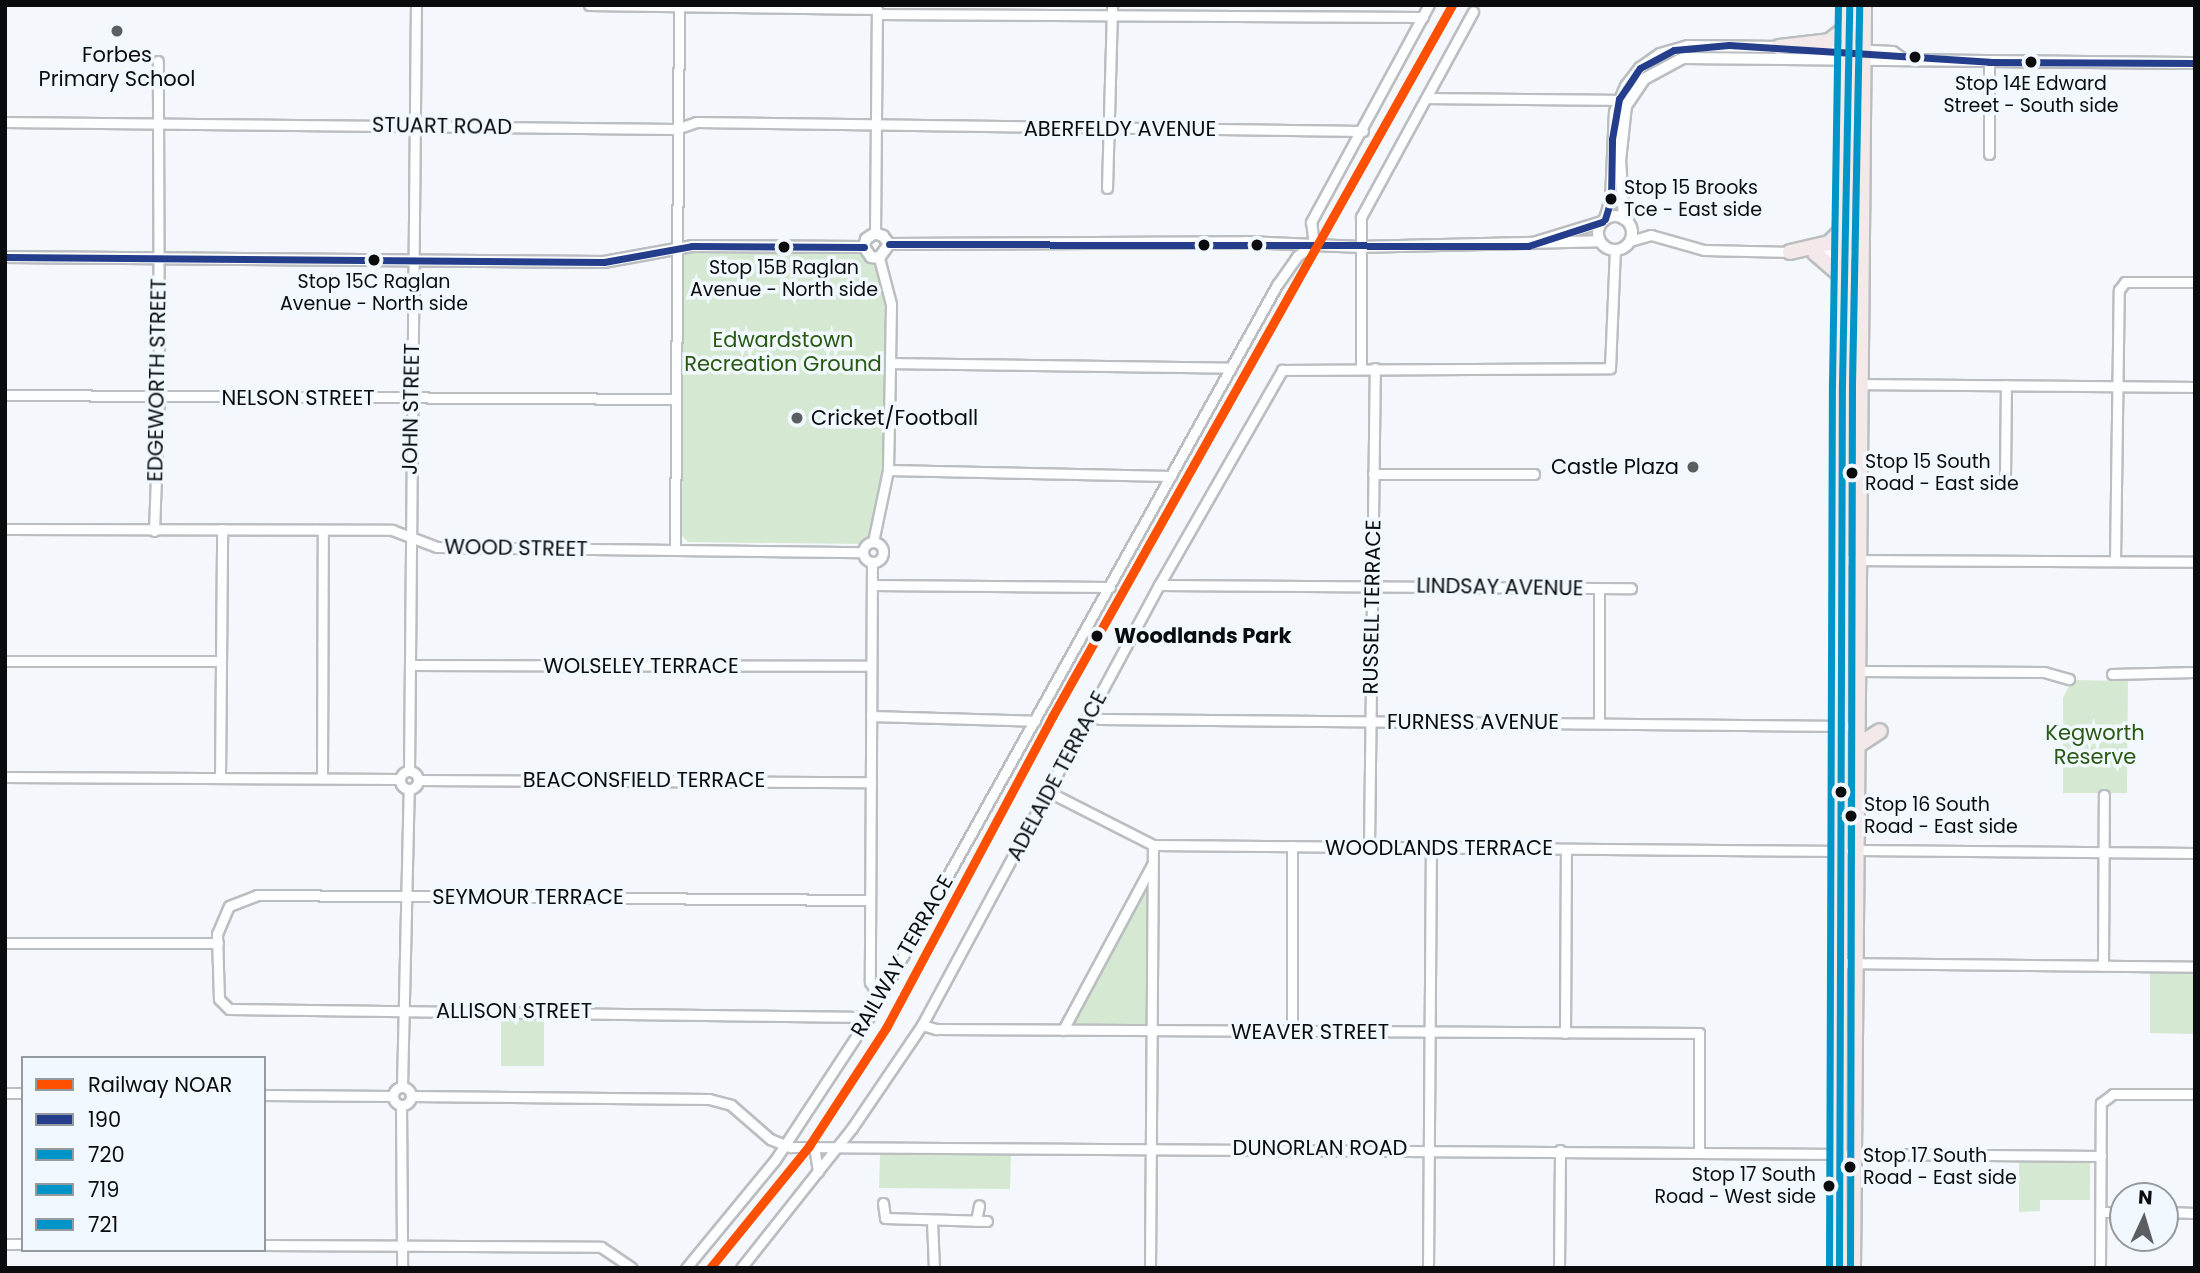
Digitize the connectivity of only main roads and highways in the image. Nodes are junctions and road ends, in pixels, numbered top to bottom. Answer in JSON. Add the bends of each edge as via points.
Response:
{"nodes":[{"id":1,"x":1849,"y":5,"type":"edge"},
{"id":2,"x":1864,"y":5,"type":"edge"},
{"id":3,"x":1849,"y":26,"type":"junction"},
{"id":4,"x":1779,"y":47,"type":"road end"},
{"id":5,"x":1856,"y":55,"type":"junction"},
{"id":6,"x":1845,"y":227,"type":"junction"},
{"id":7,"x":1790,"y":252,"type":"road end"},
{"id":8,"x":1815,"y":253,"type":"road end"},
{"id":9,"x":1844,"y":278,"type":"junction"},
{"id":10,"x":1851,"y":560,"type":"junction"},
{"id":11,"x":1850,"y":726,"type":"junction"},
{"id":12,"x":1880,"y":731,"type":"dead end"},
{"id":13,"x":1857,"y":746,"type":"junction"},
{"id":14,"x":1849,"y":851,"type":"junction"},
{"id":15,"x":1848,"y":963,"type":"junction"},
{"id":16,"x":1839,"y":1268,"type":"edge"},
{"id":17,"x":1853,"y":1268,"type":"edge"}],
"edges":[{"from":1,"to":3,"type":"highway"},
{"from":2,"to":5,"type":"highway"},
{"from":3,"to":4,"type":"highway","via":[[1829,41]]},
{"from":3,"to":5,"type":"highway"},
{"from":5,"to":6,"type":"highway"},
{"from":5,"to":10,"type":"highway","via":[[1861,254]]},
{"from":6,"to":7,"type":"highway","via":[[1829,243]]},
{"from":6,"to":9,"type":"highway"},
{"from":8,"to":9,"type":"highway"},
{"from":9,"to":10,"type":"highway"},
{"from":10,"to":11,"type":"highway"},
{"from":10,"to":11,"type":"highway","via":[[1858,671]]},
{"from":11,"to":13,"type":"highway"},
{"from":11,"to":14,"type":"highway"},
{"from":12,"to":13,"type":"highway"},
{"from":13,"to":14,"type":"highway"},
{"from":14,"to":15,"type":"highway"},
{"from":15,"to":16,"type":"highway","via":[[1838,1153]]},
{"from":15,"to":17,"type":"highway","via":[[1854,986],[1861,1154]]}]}
